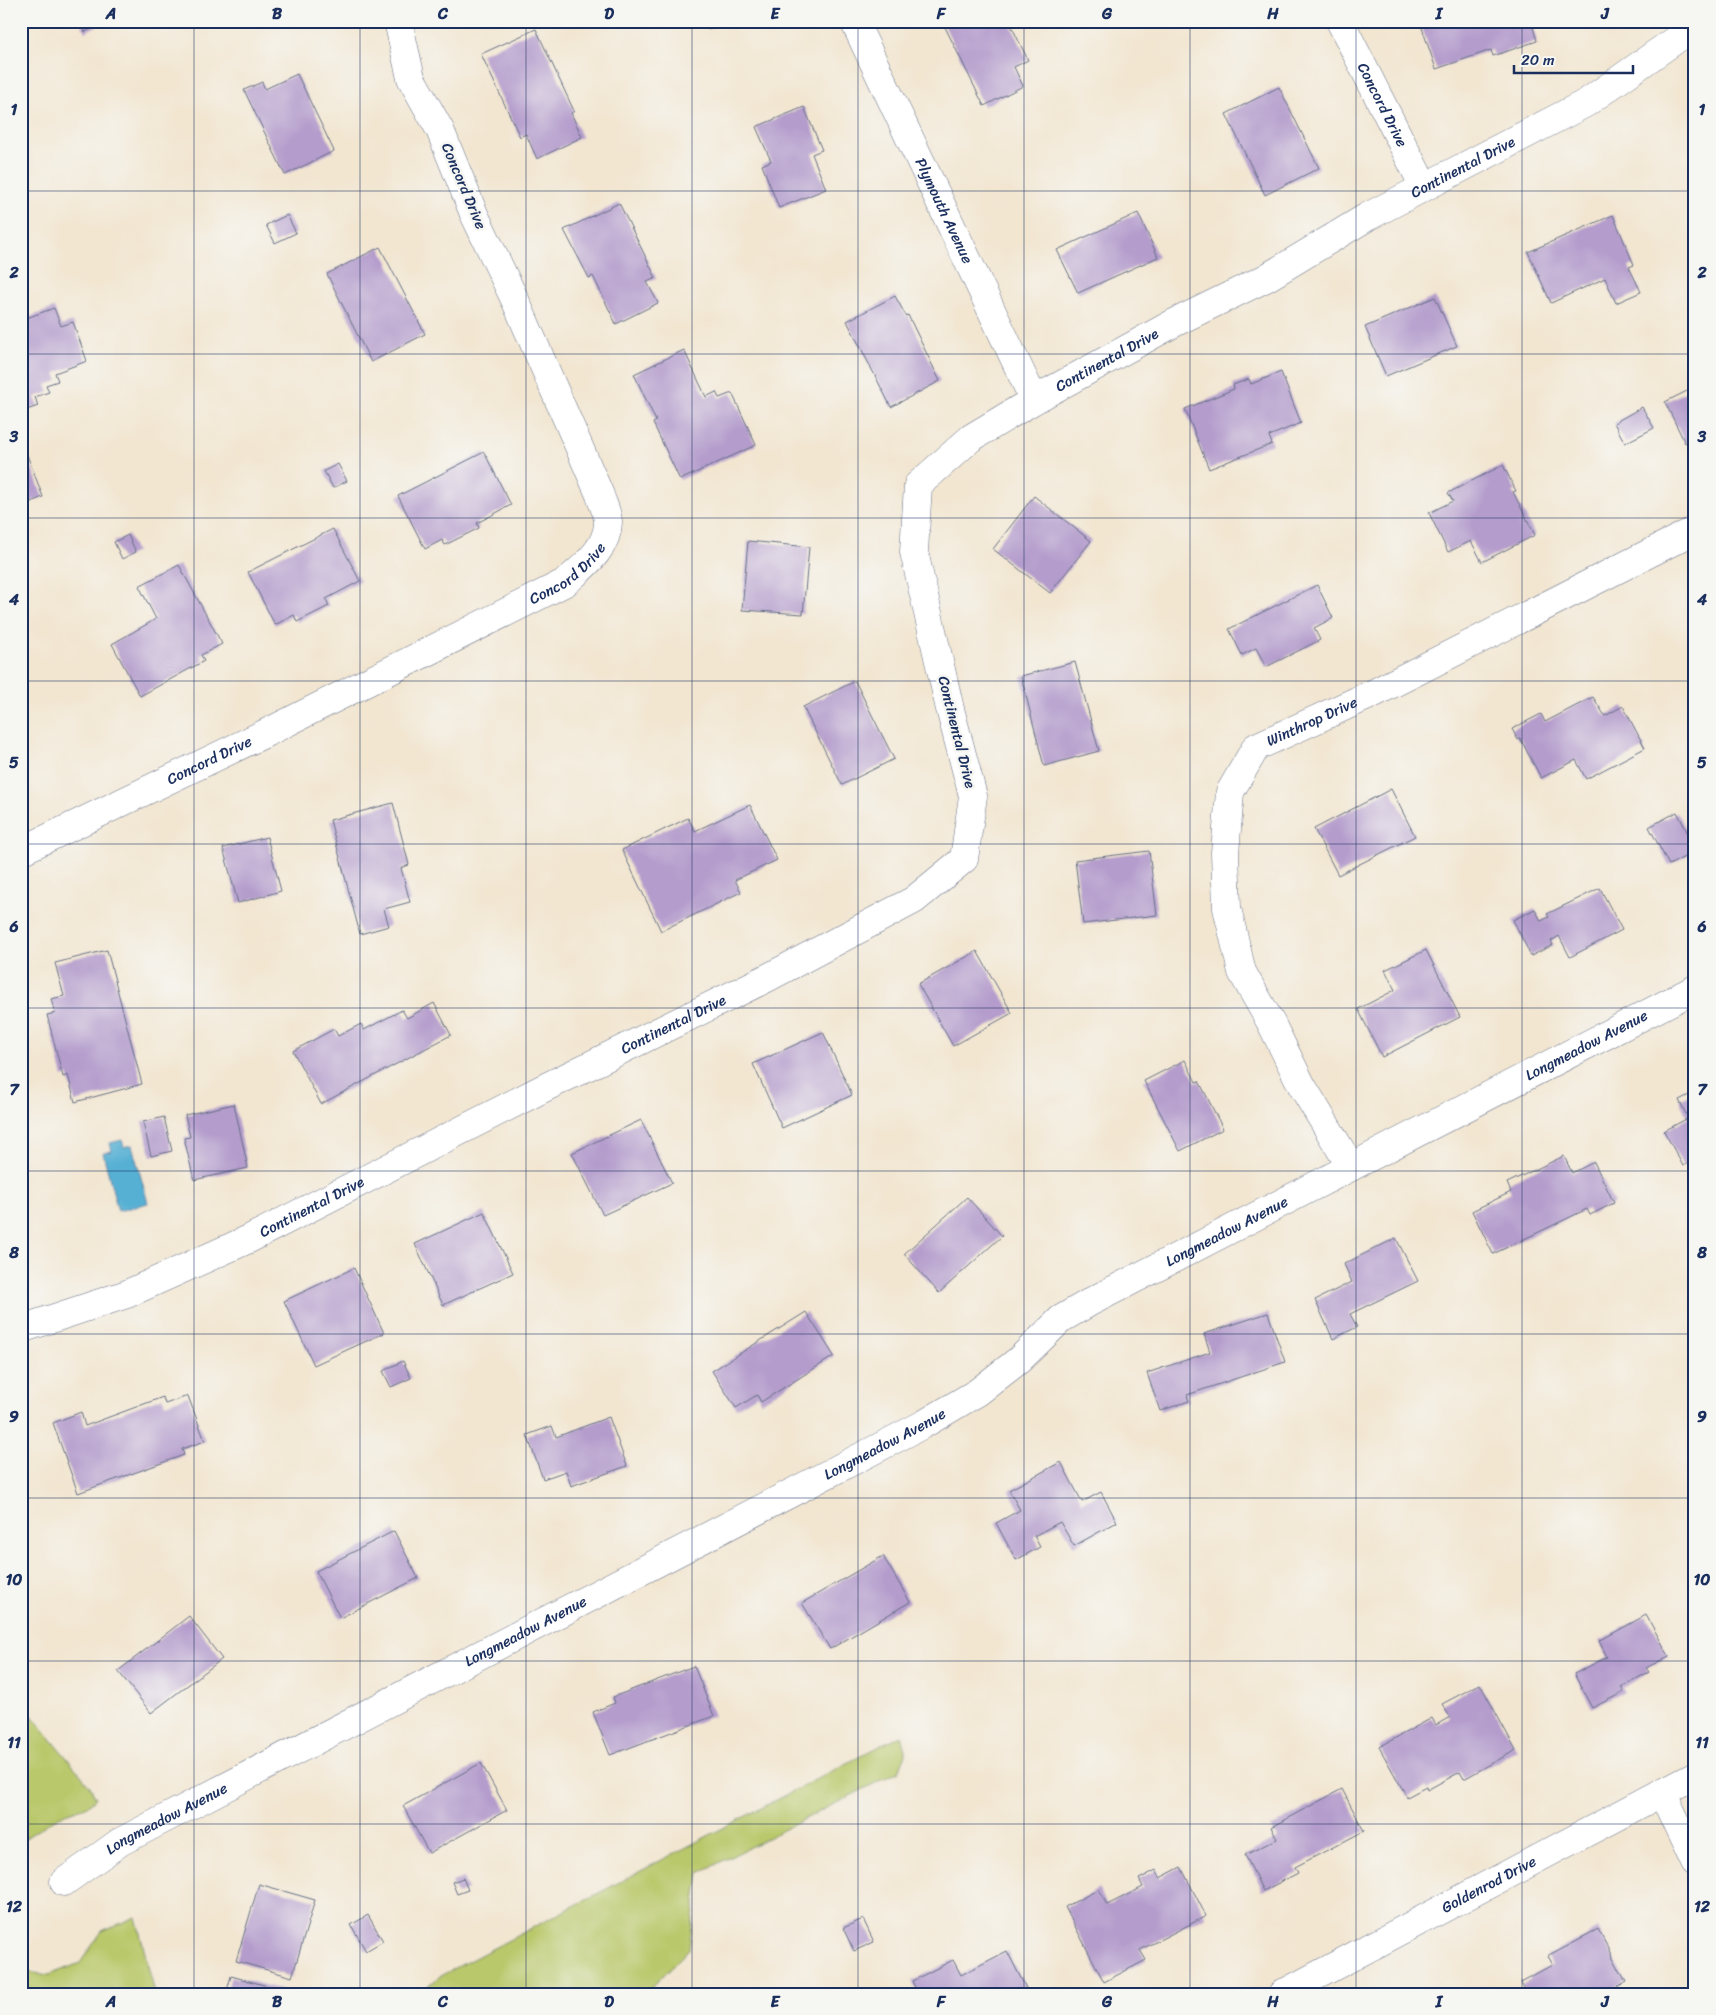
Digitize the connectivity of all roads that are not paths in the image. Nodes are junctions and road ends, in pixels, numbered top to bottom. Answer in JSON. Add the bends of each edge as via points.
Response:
{"nodes":[{"id":1,"x":398,"y":21,"type":"edge"},
{"id":2,"x":854,"y":21,"type":"edge"},
{"id":3,"x":1340,"y":21,"type":"edge"},
{"id":4,"x":1695,"y":26,"type":"edge"},
{"id":5,"x":1424,"y":188,"type":"junction"},
{"id":6,"x":1034,"y":400,"type":"junction"},
{"id":7,"x":1695,"y":530,"type":"edge"},
{"id":8,"x":21,"y":851,"type":"edge"},
{"id":9,"x":1695,"y":989,"type":"edge"},
{"id":10,"x":1351,"y":1167,"type":"junction"},
{"id":11,"x":21,"y":1329,"type":"edge"},
{"id":12,"x":1695,"y":1774,"type":"edge"},
{"id":13,"x":1662,"y":1792,"type":"junction"},
{"id":14,"x":1695,"y":1862,"type":"edge"},
{"id":15,"x":64,"y":1882,"type":"dead end"},
{"id":16,"x":1282,"y":1994,"type":"edge"}],
"edges":[{"from":1,"to":8,"type":"street","name":"Concord Drive","via":[[411,78],[440,130],[474,214],[600,495],[608,521],[604,542],[591,560],[566,582],[272,730]]},
{"from":2,"to":6,"type":"street","name":"Plymouth Avenue"},
{"from":3,"to":5,"type":"street","name":"Concord Drive"},
{"from":4,"to":5,"type":"street","name":"Continental Drive","via":[[1586,103]]},
{"from":5,"to":6,"type":"street","name":"Continental Drive","via":[[1266,278]]},
{"from":6,"to":11,"type":"street","name":"Continental Drive","via":[[971,438],[918,485],[914,552],[973,796],[964,859],[914,900],[778,973],[249,1239],[127,1294]]},
{"from":7,"to":10,"type":"street","name":"Winthrop Drive","via":[[1374,693],[1256,747],[1230,792],[1225,853],[1227,908],[1242,972],[1301,1084]]},
{"from":9,"to":10,"type":"street","name":"Longmeadow Avenue"},
{"from":10,"to":15,"type":"street","name":"Longmeadow Avenue","via":[[1092,1301],[1061,1320],[978,1392],[924,1424],[120,1842]]},
{"from":12,"to":13,"type":"street","name":"Goldenrod Drive"},
{"from":13,"to":14,"type":"street"},
{"from":13,"to":16,"type":"street","name":"Goldenrod Drive"}]}
